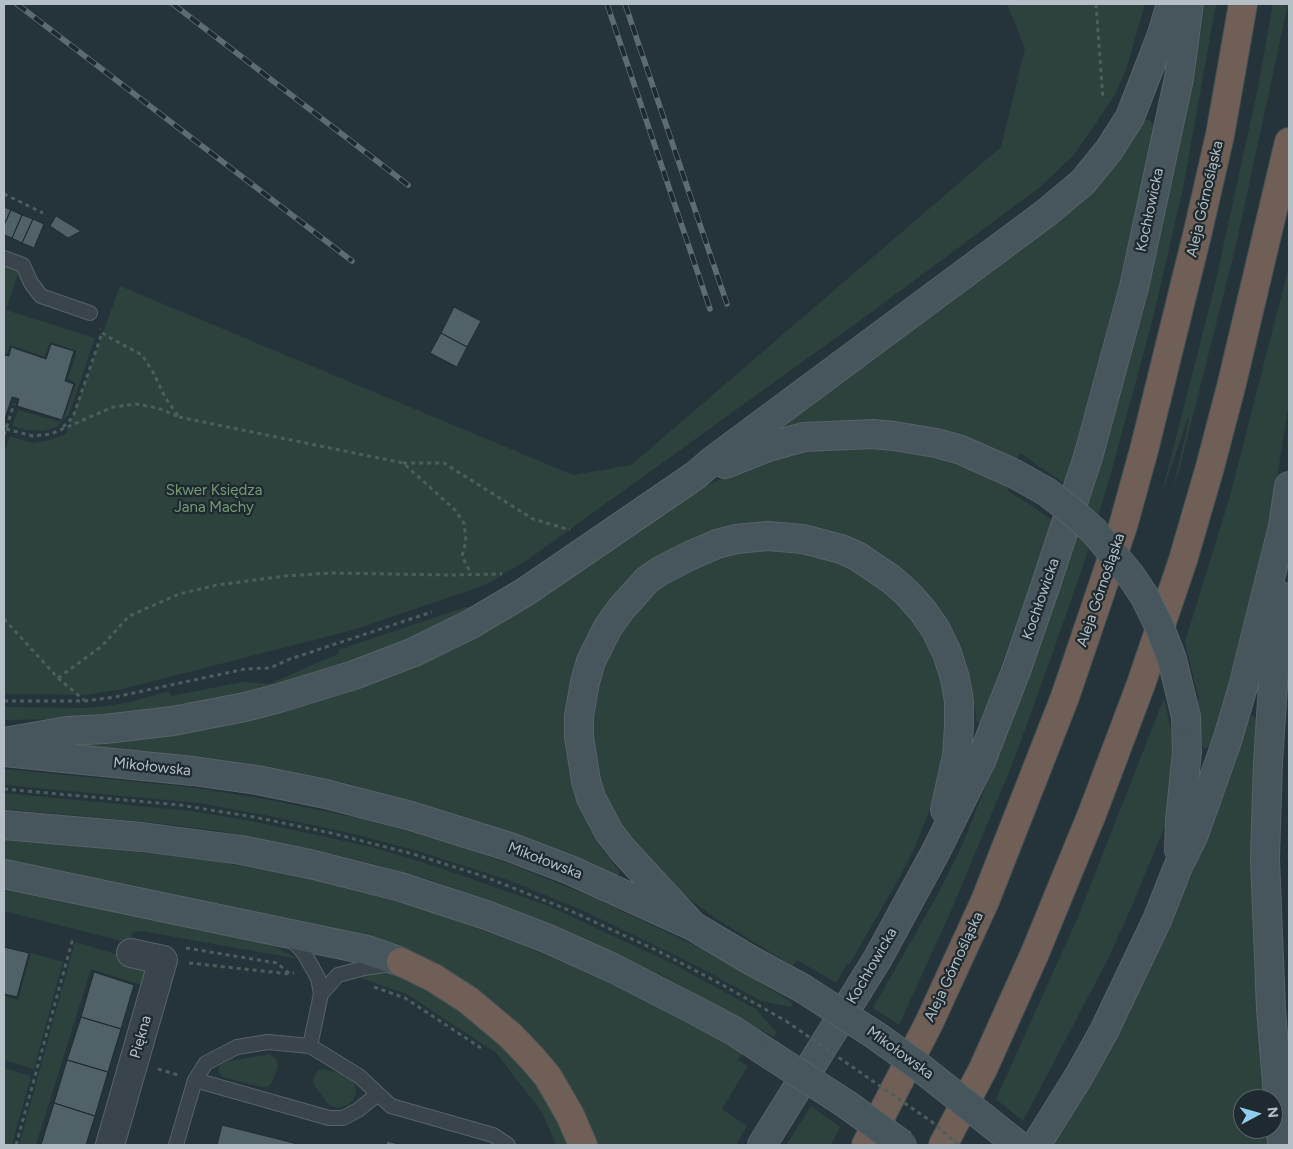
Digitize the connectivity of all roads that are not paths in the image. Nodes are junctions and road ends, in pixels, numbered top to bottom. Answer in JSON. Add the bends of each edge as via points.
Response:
{"nodes":[{"id":1,"x":1171,"y":4,"type":"edge"},
{"id":2,"x":1189,"y":4,"type":"edge"},
{"id":3,"x":1243,"y":4,"type":"edge"},
{"id":4,"x":1289,"y":142,"type":"edge"},
{"id":5,"x":4,"y":258,"type":"edge"},
{"id":6,"x":90,"y":313,"type":"road end"},
{"id":7,"x":696,"y":475,"type":"junction"},
{"id":8,"x":1289,"y":486,"type":"edge"},
{"id":9,"x":1283,"y":526,"type":"junction"},
{"id":10,"x":4,"y":742,"type":"edge"},
{"id":11,"x":4,"y":752,"type":"edge"},
{"id":12,"x":4,"y":825,"type":"edge"},
{"id":13,"x":935,"y":853,"type":"junction"},
{"id":14,"x":1178,"y":867,"type":"junction"},
{"id":15,"x":4,"y":874,"type":"edge"},
{"id":16,"x":693,"y":926,"type":"junction"},
{"id":17,"x":284,"y":932,"type":"junction"},
{"id":18,"x":131,"y":954,"type":"dead end"},
{"id":19,"x":401,"y":962,"type":"junction"},
{"id":20,"x":321,"y":994,"type":"junction"},
{"id":21,"x":310,"y":1046,"type":"junction"},
{"id":22,"x":195,"y":1080,"type":"junction"},
{"id":23,"x":378,"y":1094,"type":"junction"},
{"id":24,"x":110,"y":1145,"type":"edge"},
{"id":25,"x":176,"y":1145,"type":"edge"},
{"id":26,"x":508,"y":1145,"type":"edge"},
{"id":27,"x":583,"y":1145,"type":"edge"},
{"id":28,"x":762,"y":1145,"type":"edge"},
{"id":29,"x":866,"y":1145,"type":"edge"},
{"id":30,"x":903,"y":1145,"type":"edge"},
{"id":31,"x":943,"y":1145,"type":"edge"},
{"id":32,"x":1018,"y":1145,"type":"edge"},
{"id":33,"x":1036,"y":1145,"type":"edge"},
{"id":34,"x":1282,"y":1145,"type":"edge"}],
"edges":[{"from":1,"to":7,"type":"main road","via":[[1130,117],[1083,182]]},
{"from":2,"to":13,"type":"main road","name":"Kochłowicka","via":[[1179,78],[1136,277],[1088,457],[1039,605],[982,760]]},
{"from":3,"to":29,"type":"highway","name":"Aleja Górnośląska","via":[[1198,232],[1120,536],[1065,697],[988,893],[929,1023]]},
{"from":4,"to":31,"type":"highway","via":[[1210,466],[1183,560],[1141,684],[1035,953]]},
{"from":5,"to":6,"type":"lane","via":[[23,266],[41,296]]},
{"from":7,"to":10,"type":"main road","via":[[525,592],[479,620],[414,652],[276,699],[211,714]]},
{"from":7,"to":14,"type":"main road","bridge":true,"via":[[804,437],[846,434],[894,436],[936,443],[968,453],[1013,473],[1047,492],[1070,510],[1100,538],[1131,576],[1169,651],[1180,685],[1186,717],[1187,752]]},
{"from":8,"to":9,"type":"main road"},
{"from":9,"to":14,"type":"main road","via":[[1227,741],[1194,834]]},
{"from":9,"to":34,"type":"main road","via":[[1265,858],[1271,1009]]},
{"from":11,"to":16,"type":"main road","name":"Mikołowska","via":[[225,775],[368,804],[538,857]]},
{"from":12,"to":30,"type":"main road","bridge":true,"via":[[142,837],[241,850],[401,888],[486,915],[613,968],[698,1011],[846,1104]]},
{"from":13,"to":16,"type":"main road","via":[[957,756],[959,701],[947,653],[923,611],[891,579],[841,549],[768,536],[717,544],[660,571],[647,580],[621,609],[591,661],[579,716],[586,781],[600,816],[622,849]]},
{"from":13,"to":28,"type":"main road","name":"Kochłowicka","via":[[878,958]]},
{"from":14,"to":33,"type":"main road","via":[[1104,1031]]},
{"from":15,"to":17,"type":"main road"},
{"from":16,"to":32,"type":"main road","name":"Mikołowska","bridge":true,"via":[[875,1034]]},
{"from":17,"to":19,"type":"main road","via":[[367,950]]},
{"from":17,"to":20,"type":"lane","via":[[314,968]]},
{"from":18,"to":24,"type":"street","name":"Piękna","via":[[163,960]]},
{"from":19,"to":20,"type":"lane","via":[[338,976]]},
{"from":19,"to":27,"type":"highway","via":[[468,1000],[534,1059],[570,1115]]},
{"from":20,"to":21,"type":"lane"},
{"from":21,"to":22,"type":"lane","via":[[268,1042],[237,1047],[206,1062]]},
{"from":21,"to":23,"type":"lane","via":[[359,1076]]},
{"from":22,"to":23,"type":"lane","via":[[329,1118],[343,1118]]},
{"from":22,"to":25,"type":"lane"},
{"from":23,"to":26,"type":"lane","via":[[391,1106],[493,1135]]}]}
